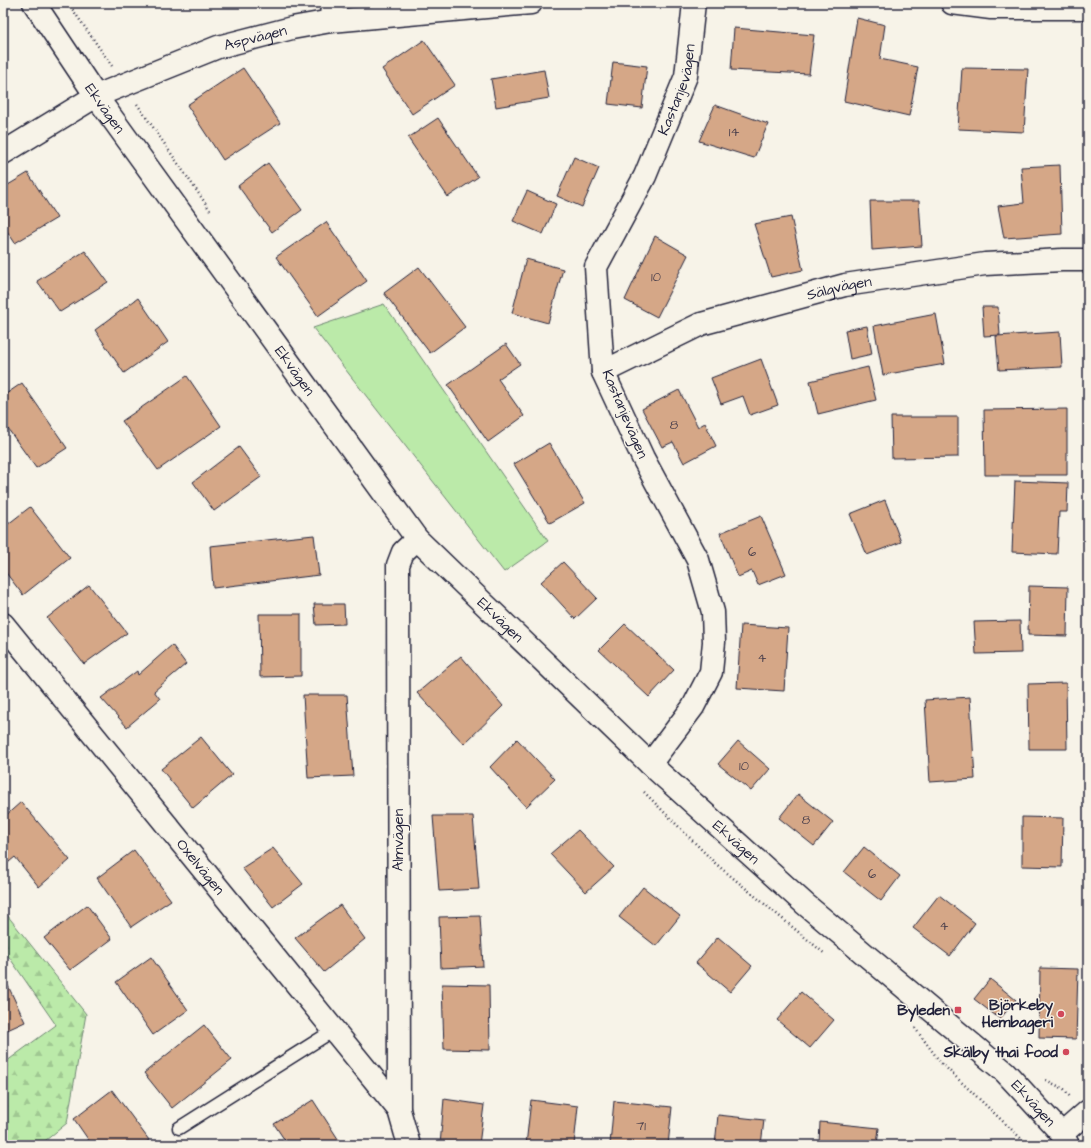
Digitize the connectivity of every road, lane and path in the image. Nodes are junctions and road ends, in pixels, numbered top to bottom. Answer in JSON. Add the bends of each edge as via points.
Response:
{"nodes":[{"id":1,"x":34,"y":3,"type":"edge"},
{"id":2,"x":68,"y":3,"type":"edge"},
{"id":3,"x":531,"y":3,"type":"edge"},
{"id":4,"x":694,"y":3,"type":"edge"},
{"id":5,"x":952,"y":3,"type":"edge"},
{"id":6,"x":1088,"y":8,"type":"edge"},
{"id":7,"x":332,"y":12,"type":"edge"},
{"id":8,"x":124,"y":84,"type":"junction"},
{"id":9,"x":96,"y":96,"type":"junction"},
{"id":10,"x":3,"y":153,"type":"edge"},
{"id":11,"x":213,"y":214,"type":"dead end"},
{"id":12,"x":1088,"y":260,"type":"edge"},
{"id":13,"x":604,"y":372,"type":"junction"},
{"id":14,"x":417,"y":540,"type":"junction"},
{"id":15,"x":3,"y":624,"type":"edge"},
{"id":16,"x":650,"y":764,"type":"junction"},
{"id":17,"x":334,"y":1030,"type":"junction"},
{"id":18,"x":1040,"y":1077,"type":"dead end"},
{"id":19,"x":398,"y":1110,"type":"junction"},
{"id":20,"x":1086,"y":1113,"type":"edge"},
{"id":21,"x":179,"y":1128,"type":"dead end"},
{"id":22,"x":1065,"y":1139,"type":"edge"},
{"id":23,"x":408,"y":1145,"type":"edge"}],
"edges":[{"from":1,"to":9,"type":"street","name":"Ekvägen"},
{"from":2,"to":8,"type":"path"},
{"from":3,"to":7,"type":"street","name":"Aspvägen"},
{"from":4,"to":13,"type":"street","name":"Kastanjevägen","via":[[686,76],[645,176],[596,267]]},
{"from":5,"to":6,"type":"street","via":[[991,8]]},
{"from":7,"to":8,"type":"street","name":"Aspvägen","via":[[292,28],[218,47]]},
{"from":8,"to":9,"type":"street","name":"Aspvägen"},
{"from":8,"to":11,"type":"path"},
{"from":9,"to":10,"type":"street","name":"Aspvägen"},
{"from":9,"to":14,"type":"street","name":"Ekvägen"},
{"from":12,"to":13,"type":"street","name":"Sälgvägen","via":[[985,264],[845,285],[701,324]]},
{"from":13,"to":16,"type":"street","name":"Kastanjevägen","via":[[643,458],[698,560],[713,612],[711,672],[693,707]]},
{"from":14,"to":16,"type":"street","name":"Ekvägen"},
{"from":14,"to":19,"type":"street","name":"Almvägen","via":[[403,552],[398,565]]},
{"from":15,"to":17,"type":"street","name":"Oxelvägen"},
{"from":16,"to":22,"type":"street","name":"Ekvägen","via":[[805,904],[1005,1072]]},
{"from":17,"to":19,"type":"street","name":"Oxelvägen"},
{"from":17,"to":21,"type":"lane"},
{"from":18,"to":20,"type":"path","via":[[1064,1089]]},
{"from":19,"to":23,"type":"street","name":"Almvägen"},
{"from":20,"to":22,"type":"street"}]}
